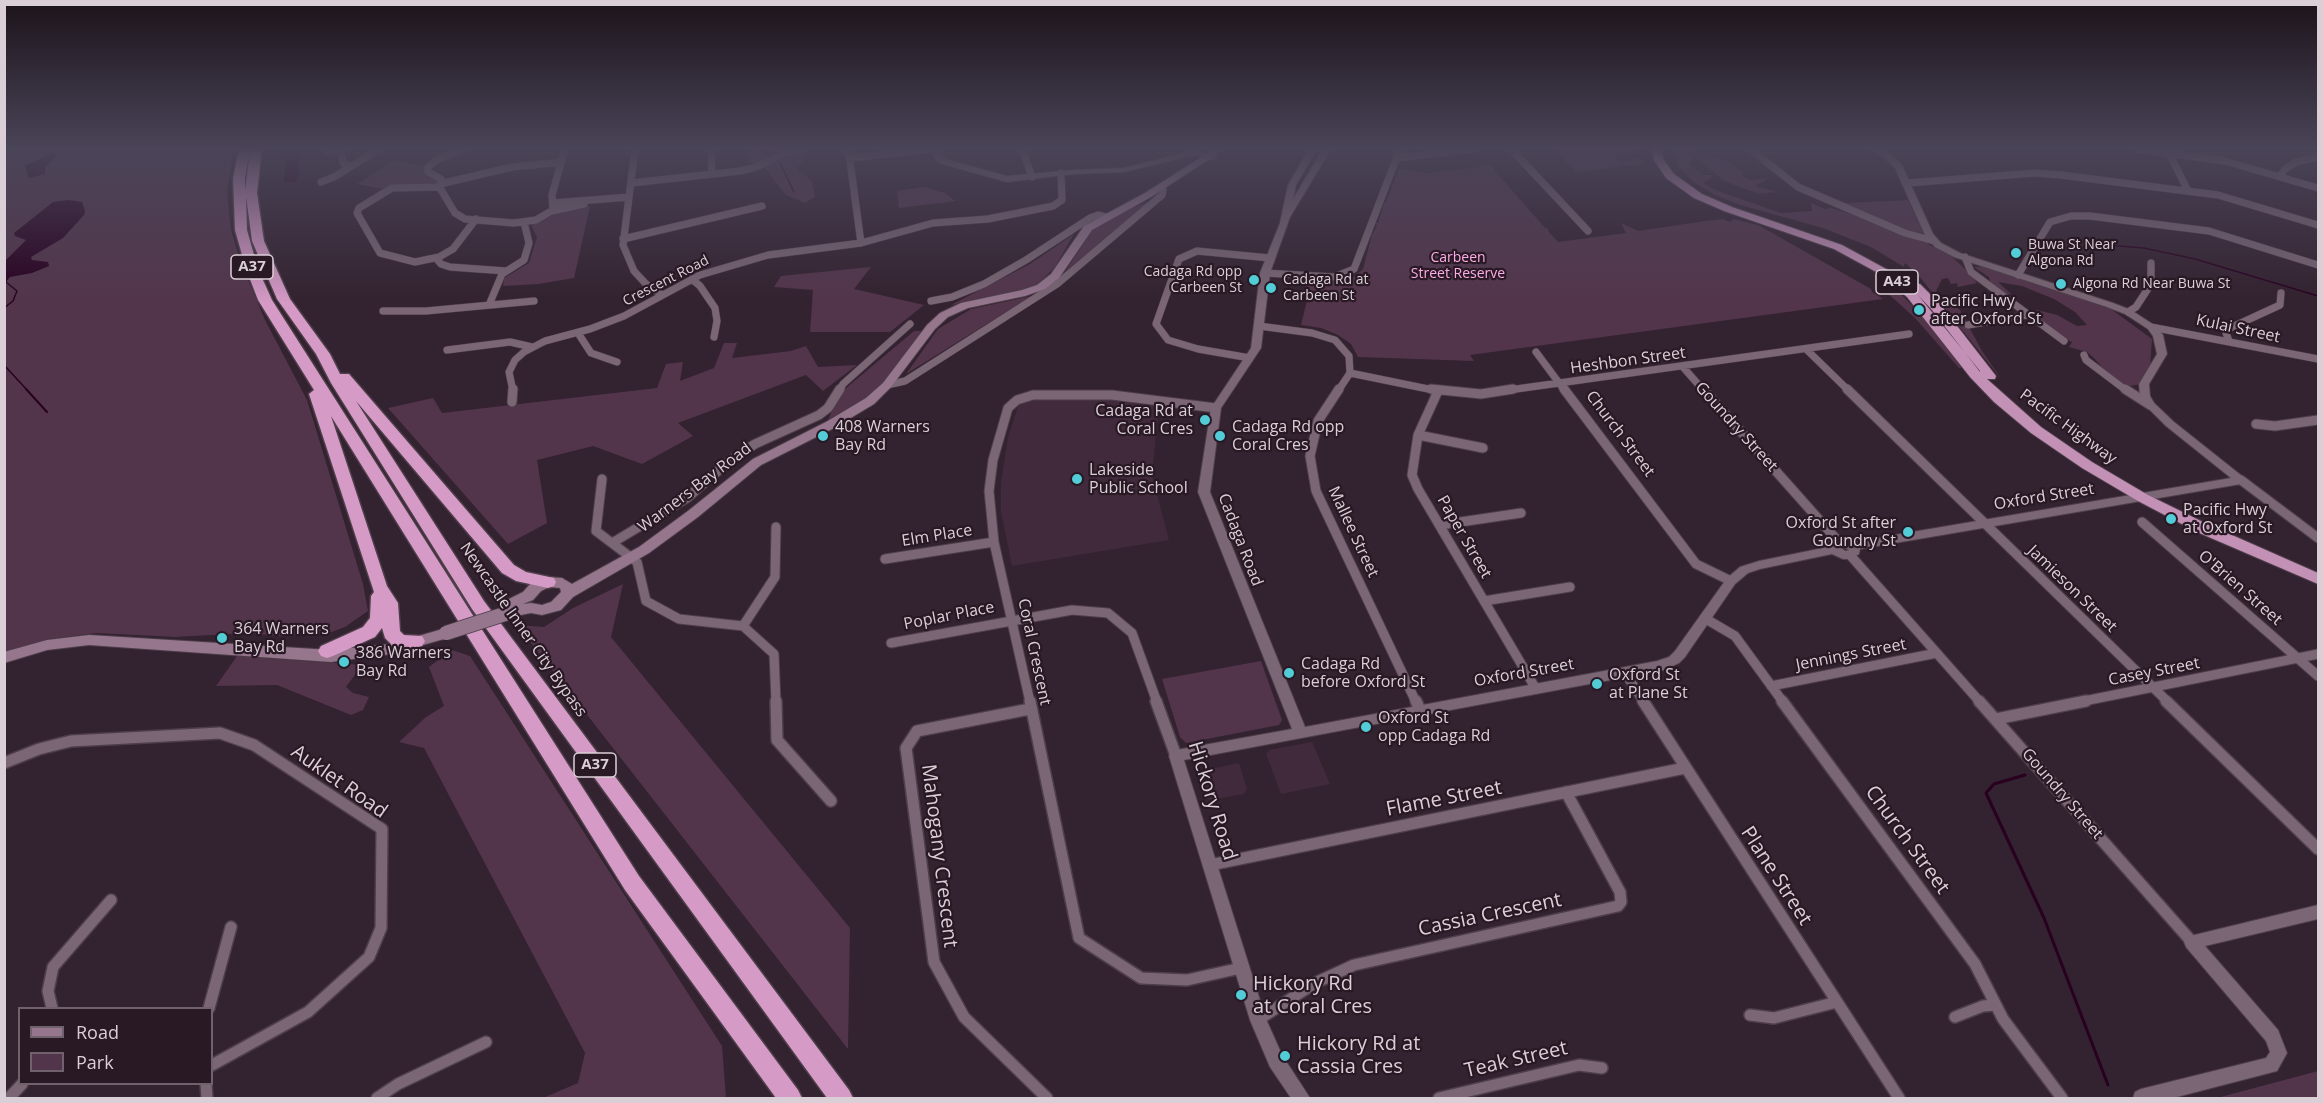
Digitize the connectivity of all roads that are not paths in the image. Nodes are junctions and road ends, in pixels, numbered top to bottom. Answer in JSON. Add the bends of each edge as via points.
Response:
{"nodes":[{"id":1,"x":240,"y":200,"type":"edge"},
{"id":2,"x":252,"y":200,"type":"edge"},
{"id":3,"x":371,"y":200,"type":"edge"},
{"id":4,"x":448,"y":200,"type":"edge"},
{"id":5,"x":552,"y":200,"type":"edge"},
{"id":6,"x":597,"y":200,"type":"edge"},
{"id":7,"x":628,"y":200,"type":"edge"},
{"id":8,"x":855,"y":200,"type":"edge"},
{"id":9,"x":1062,"y":200,"type":"edge"},
{"id":10,"x":1138,"y":200,"type":"edge"},
{"id":11,"x":1155,"y":200,"type":"edge"},
{"id":12,"x":1289,"y":200,"type":"edge"},
{"id":13,"x":1297,"y":200,"type":"edge"},
{"id":14,"x":1380,"y":200,"type":"edge"},
{"id":15,"x":1559,"y":200,"type":"edge"},
{"id":16,"x":1709,"y":200,"type":"edge"},
{"id":17,"x":1724,"y":200,"type":"edge"},
{"id":18,"x":1828,"y":200,"type":"edge"},
{"id":19,"x":1915,"y":200,"type":"edge"},
{"id":20,"x":2239,"y":200,"type":"edge"},
{"id":21,"x":762,"y":206,"type":"dead end"},
{"id":22,"x":553,"y":207,"type":"junction"},
{"id":23,"x":1106,"y":217,"type":"junction"},
{"id":24,"x":476,"y":219,"type":"junction"},
{"id":25,"x":524,"y":222,"type":"junction"},
{"id":26,"x":1284,"y":223,"type":"junction"},
{"id":27,"x":2319,"y":225,"type":"edge"},
{"id":28,"x":1588,"y":231,"type":"dead end"},
{"id":29,"x":623,"y":238,"type":"junction"},
{"id":30,"x":1934,"y":241,"type":"junction"},
{"id":31,"x":861,"y":243,"type":"junction"},
{"id":32,"x":1965,"y":257,"type":"junction"},
{"id":33,"x":436,"y":258,"type":"junction"},
{"id":34,"x":1270,"y":258,"type":"junction"},
{"id":35,"x":2151,"y":263,"type":"dead end"},
{"id":36,"x":2319,"y":265,"type":"edge"},
{"id":37,"x":506,"y":271,"type":"junction"},
{"id":38,"x":1265,"y":273,"type":"junction"},
{"id":39,"x":2018,"y":275,"type":"junction"},
{"id":40,"x":692,"y":279,"type":"junction"},
{"id":41,"x":1053,"y":283,"type":"junction"},
{"id":42,"x":2281,"y":293,"type":"dead end"},
{"id":43,"x":661,"y":294,"type":"junction"},
{"id":44,"x":534,"y":301,"type":"dead end"},
{"id":45,"x":931,"y":301,"type":"dead end"},
{"id":46,"x":489,"y":305,"type":"junction"},
{"id":47,"x":383,"y":311,"type":"dead end"},
{"id":48,"x":2128,"y":312,"type":"junction"},
{"id":49,"x":2027,"y":315,"type":"junction"},
{"id":50,"x":910,"y":324,"type":"dead end"},
{"id":51,"x":1968,"y":325,"type":"dead end"},
{"id":52,"x":1259,"y":326,"type":"junction"},
{"id":53,"x":2151,"y":327,"type":"junction"},
{"id":54,"x":578,"y":333,"type":"junction"},
{"id":55,"x":1910,"y":334,"type":"dead end"},
{"id":56,"x":714,"y":337,"type":"dead end"},
{"id":57,"x":2064,"y":341,"type":"dead end"},
{"id":58,"x":2229,"y":341,"type":"junction"},
{"id":59,"x":532,"y":347,"type":"junction"},
{"id":60,"x":1806,"y":349,"type":"junction"},
{"id":61,"x":447,"y":350,"type":"dead end"},
{"id":62,"x":1536,"y":352,"type":"dead end"},
{"id":63,"x":323,"y":354,"type":"junction"},
{"id":64,"x":2084,"y":355,"type":"dead end"},
{"id":65,"x":1250,"y":358,"type":"junction"},
{"id":66,"x":2319,"y":359,"type":"edge"},
{"id":67,"x":617,"y":362,"type":"dead end"},
{"id":68,"x":1683,"y":367,"type":"junction"},
{"id":69,"x":309,"y":372,"type":"junction"},
{"id":70,"x":1350,"y":373,"type":"junction"},
{"id":71,"x":1562,"y":384,"type":"junction"},
{"id":72,"x":887,"y":385,"type":"junction"},
{"id":73,"x":1438,"y":391,"type":"junction"},
{"id":74,"x":512,"y":402,"type":"dead end"},
{"id":75,"x":2150,"y":405,"type":"junction"},
{"id":76,"x":1216,"y":408,"type":"junction"},
{"id":77,"x":2319,"y":420,"type":"edge"},
{"id":78,"x":2256,"y":424,"type":"dead end"},
{"id":79,"x":1418,"y":435,"type":"junction"},
{"id":80,"x":1483,"y":448,"type":"dead end"},
{"id":81,"x":602,"y":479,"type":"dead end"},
{"id":82,"x":2241,"y":480,"type":"junction"},
{"id":83,"x":2149,"y":497,"type":"junction"},
{"id":84,"x":1521,"y":513,"type":"dead end"},
{"id":85,"x":2142,"y":522,"type":"dead end"},
{"id":86,"x":1440,"y":525,"type":"junction"},
{"id":87,"x":1985,"y":525,"type":"junction"},
{"id":88,"x":776,"y":527,"type":"dead end"},
{"id":89,"x":2319,"y":538,"type":"edge"},
{"id":90,"x":994,"y":542,"type":"junction"},
{"id":91,"x":612,"y":543,"type":"junction"},
{"id":92,"x":1836,"y":545,"type":"junction"},
{"id":93,"x":1851,"y":551,"type":"junction"},
{"id":94,"x":631,"y":557,"type":"junction"},
{"id":95,"x":885,"y":559,"type":"dead end"},
{"id":96,"x":617,"y":565,"type":"junction"},
{"id":97,"x":2319,"y":568,"type":"edge"},
{"id":98,"x":2319,"y":579,"type":"edge"},
{"id":99,"x":1731,"y":581,"type":"junction"},
{"id":100,"x":552,"y":582,"type":"junction"},
{"id":101,"x":379,"y":586,"type":"junction"},
{"id":102,"x":1570,"y":587,"type":"dead end"},
{"id":103,"x":568,"y":593,"type":"junction"},
{"id":104,"x":529,"y":602,"type":"junction"},
{"id":105,"x":1484,"y":602,"type":"junction"},
{"id":106,"x":1013,"y":620,"type":"junction"},
{"id":107,"x":1706,"y":620,"type":"junction"},
{"id":108,"x":743,"y":626,"type":"junction"},
{"id":109,"x":445,"y":630,"type":"junction"},
{"id":110,"x":396,"y":640,"type":"junction"},
{"id":111,"x":416,"y":642,"type":"junction"},
{"id":112,"x":891,"y":642,"type":"dead end"},
{"id":113,"x":322,"y":652,"type":"junction"},
{"id":114,"x":1937,"y":653,"type":"junction"},
{"id":115,"x":2319,"y":654,"type":"edge"},
{"id":116,"x":4,"y":658,"type":"edge"},
{"id":117,"x":2298,"y":658,"type":"junction"},
{"id":118,"x":1625,"y":673,"type":"junction"},
{"id":119,"x":2319,"y":676,"type":"edge"},
{"id":120,"x":1771,"y":686,"type":"junction"},
{"id":121,"x":2152,"y":688,"type":"junction"},
{"id":122,"x":1536,"y":689,"type":"junction"},
{"id":123,"x":1030,"y":709,"type":"junction"},
{"id":124,"x":1420,"y":710,"type":"junction"},
{"id":125,"x":1996,"y":719,"type":"junction"},
{"id":126,"x":1300,"y":732,"type":"junction"},
{"id":127,"x":1176,"y":756,"type":"junction"},
{"id":128,"x":4,"y":763,"type":"edge"},
{"id":129,"x":1685,"y":768,"type":"junction"},
{"id":130,"x":1566,"y":792,"type":"junction"},
{"id":131,"x":831,"y":801,"type":"dead end"},
{"id":132,"x":2319,"y":849,"type":"edge"},
{"id":133,"x":1210,"y":865,"type":"junction"},
{"id":134,"x":111,"y":900,"type":"dead end"},
{"id":135,"x":2319,"y":912,"type":"edge"},
{"id":136,"x":231,"y":927,"type":"dead end"},
{"id":137,"x":2192,"y":942,"type":"junction"},
{"id":138,"x":1241,"y":968,"type":"junction"},
{"id":139,"x":1836,"y":1002,"type":"junction"},
{"id":140,"x":1995,"y":1005,"type":"junction"},
{"id":141,"x":52,"y":1007,"type":"edge"},
{"id":142,"x":209,"y":1007,"type":"edge"},
{"id":143,"x":1750,"y":1014,"type":"dead end"},
{"id":144,"x":1955,"y":1017,"type":"dead end"},
{"id":145,"x":1258,"y":1020,"type":"junction"},
{"id":146,"x":486,"y":1042,"type":"dead end"},
{"id":147,"x":213,"y":1064,"type":"edge"},
{"id":148,"x":1602,"y":1068,"type":"dead end"},
{"id":149,"x":20,"y":1085,"type":"edge"},
{"id":150,"x":9,"y":1098,"type":"edge"},
{"id":151,"x":377,"y":1098,"type":"edge"},
{"id":152,"x":790,"y":1098,"type":"edge"},
{"id":153,"x":841,"y":1098,"type":"edge"},
{"id":154,"x":1047,"y":1098,"type":"edge"},
{"id":155,"x":1301,"y":1098,"type":"edge"},
{"id":156,"x":1439,"y":1098,"type":"edge"},
{"id":157,"x":1899,"y":1098,"type":"edge"},
{"id":158,"x":2062,"y":1098,"type":"edge"},
{"id":159,"x":2141,"y":1098,"type":"edge"}],
"edges":[{"from":1,"to":69,"type":"highway","number":"A37","via":[[241,230],[252,269]]},
{"from":2,"to":63,"type":"highway","name":"Newcastle Inner City Bypass","number":"A37","via":[[258,241],[284,299]]},
{"from":3,"to":33,"type":"street","via":[[357,213],[383,255],[415,261]]},
{"from":4,"to":24,"type":"street","via":[[457,216]]},
{"from":5,"to":22,"type":"street"},
{"from":6,"to":22,"type":"street","via":[[575,208]]},
{"from":7,"to":29,"type":"street"},
{"from":8,"to":31,"type":"street"},
{"from":9,"to":31,"type":"street","name":"Crescent Road","via":[[992,219],[933,223]]},
{"from":10,"to":23,"type":"main road","name":"Warners Bay Road"},
{"from":11,"to":41,"type":"street","name":"Warners Bay Road"},
{"from":12,"to":26,"type":"street","name":"Cadaga Road"},
{"from":13,"to":26,"type":"street","name":"Cadaga Road"},
{"from":14,"to":38,"type":"street","via":[[1354,269],[1334,277]]},
{"from":15,"to":28,"type":"street"},
{"from":16,"to":83,"type":"highway","name":"Pacific Highway","number":"A43","via":[[1838,247],[1884,272],[1911,294],[1975,374],[2015,413],[2065,451]]},
{"from":17,"to":83,"type":"highway","name":"Pacific Highway","number":"A43","via":[[1852,245],[1898,272],[1926,295],[2008,395],[2084,455]]},
{"from":18,"to":30,"type":"street"},
{"from":19,"to":30,"type":"street"},
{"from":20,"to":27,"type":"street"},
{"from":21,"to":29,"type":"street"},
{"from":22,"to":25,"type":"street","via":[[539,218]]},
{"from":23,"to":41,"type":"main road","name":"Warners Bay Road","via":[[1081,236]]},
{"from":23,"to":45,"type":"street","name":"Warners Bay Road","via":[[1090,218],[984,284]]},
{"from":24,"to":25,"type":"street"},
{"from":24,"to":33,"type":"street","via":[[453,249]]},
{"from":25,"to":37,"type":"street","via":[[529,241],[527,251],[521,263]]},
{"from":26,"to":34,"type":"street","name":"Cadaga Road"},
{"from":29,"to":43,"type":"street","via":[[631,267]]},
{"from":30,"to":32,"type":"street"},
{"from":31,"to":40,"type":"street","name":"Crescent Road","via":[[762,256]]},
{"from":32,"to":39,"type":"street"},
{"from":32,"to":49,"type":"street","via":[[1971,272]]},
{"from":33,"to":37,"type":"street","via":[[447,266]]},
{"from":34,"to":38,"type":"street","name":"Cadaga Road"},
{"from":34,"to":65,"type":"street","via":[[1197,251],[1179,259],[1156,324],[1168,340]]},
{"from":35,"to":48,"type":"street","via":[[2151,284],[2136,308]]},
{"from":36,"to":39,"type":"street","via":[[2209,231],[2071,216],[2050,222]]},
{"from":37,"to":46,"type":"street","via":[[500,276]]},
{"from":38,"to":52,"type":"street","name":"Cadaga Road"},
{"from":39,"to":48,"type":"street"},
{"from":40,"to":43,"type":"street","name":"Crescent Road"},
{"from":40,"to":56,"type":"street","via":[[715,308]]},
{"from":41,"to":72,"type":"street","name":"Warners Bay Road","via":[[905,381]]},
{"from":41,"to":72,"type":"main road","name":"Warners Bay Road","via":[[950,310],[931,327]]},
{"from":42,"to":58,"type":"street","via":[[2280,305],[2228,328]]},
{"from":43,"to":54,"type":"street","name":"Crescent Road","via":[[624,316]]},
{"from":44,"to":46,"type":"street"},
{"from":46,"to":47,"type":"street","via":[[422,312]]},
{"from":48,"to":53,"type":"street"},
{"from":49,"to":51,"type":"street"},
{"from":49,"to":57,"type":"street"},
{"from":50,"to":91,"type":"street","name":"Warners Bay Road","via":[[843,384],[819,415],[755,444],[687,498]]},
{"from":52,"to":65,"type":"street","name":"Cadaga Road","via":[[1256,348]]},
{"from":52,"to":70,"type":"street","via":[[1335,340],[1349,356]]},
{"from":53,"to":58,"type":"street","name":"Kulai Street"},
{"from":53,"to":75,"type":"street","via":[[2158,336],[2162,354],[2144,384]]},
{"from":54,"to":59,"type":"street","name":"Crescent Road"},
{"from":54,"to":67,"type":"street","via":[[591,353]]},
{"from":55,"to":60,"type":"street","name":"Heshbon Street"},
{"from":58,"to":66,"type":"street","name":"Kulai Street"},
{"from":59,"to":61,"type":"street","via":[[510,342]]},
{"from":59,"to":74,"type":"street","name":"Crescent Road","via":[[510,368]]},
{"from":60,"to":68,"type":"street","name":"Heshbon Street"},
{"from":60,"to":87,"type":"street","name":"Jamieson Street"},
{"from":62,"to":71,"type":"street","name":"Church Street"},
{"from":63,"to":100,"type":"highway","via":[[508,569],[522,577]]},
{"from":63,"to":153,"type":"highway","name":"Newcastle Inner City Bypass","number":"A37","via":[[478,606]]},
{"from":64,"to":75,"type":"street"},
{"from":65,"to":76,"type":"street","name":"Cadaga Road"},
{"from":68,"to":71,"type":"street","name":"Heshbon Street"},
{"from":68,"to":92,"type":"street","name":"Goundry Street"},
{"from":69,"to":101,"type":"highway"},
{"from":69,"to":152,"type":"highway","number":"A37","via":[[632,884]]},
{"from":70,"to":73,"type":"street","name":"Heshbon Street"},
{"from":70,"to":124,"type":"street","name":"Mallee Street","via":[[1318,421],[1310,456],[1316,490]]},
{"from":71,"to":73,"type":"street","name":"Heshbon Street","via":[[1480,394]]},
{"from":71,"to":99,"type":"street","name":"Church Street","via":[[1696,564]]},
{"from":72,"to":94,"type":"main road","name":"Warners Bay Road","via":[[870,401],[837,421],[757,462]]},
{"from":73,"to":79,"type":"street","name":"Paper Street"},
{"from":75,"to":82,"type":"street"},
{"from":76,"to":90,"type":"street","name":"Coral Crescent","via":[[1112,395],[1032,395],[1017,400],[1008,408],[993,460],[989,491]]},
{"from":76,"to":126,"type":"street","name":"Cadaga Road","via":[[1204,492]]},
{"from":77,"to":78,"type":"street","via":[[2274,426]]},
{"from":79,"to":80,"type":"street"},
{"from":79,"to":86,"type":"street","name":"Paper Street","via":[[1412,475]]},
{"from":81,"to":91,"type":"street","via":[[596,531]]},
{"from":82,"to":83,"type":"street","name":"Oxford Street"},
{"from":82,"to":89,"type":"street"},
{"from":83,"to":87,"type":"street","name":"Oxford Street"},
{"from":83,"to":97,"type":"highway","name":"Pacific Highway","number":"A43"},
{"from":83,"to":98,"type":"highway","name":"Pacific Highway","number":"A43","via":[[2202,528]]},
{"from":84,"to":86,"type":"street"},
{"from":85,"to":117,"type":"street","name":"O'Brien Street"},
{"from":86,"to":105,"type":"street","name":"Paper Street"},
{"from":87,"to":93,"type":"street","name":"Oxford Street"},
{"from":87,"to":121,"type":"street","name":"Jamieson Street"},
{"from":88,"to":108,"type":"street","via":[[775,577]]},
{"from":90,"to":95,"type":"street","name":"Elm Place"},
{"from":90,"to":106,"type":"street","name":"Coral Crescent"},
{"from":91,"to":94,"type":"street"},
{"from":92,"to":93,"type":"street","name":"Oxford Street","via":[[1839,554]]},
{"from":92,"to":99,"type":"street","name":"Oxford Street","via":[[1751,567]]},
{"from":93,"to":114,"type":"street","name":"Goundry Street"},
{"from":94,"to":96,"type":"main road","name":"Warners Bay Road"},
{"from":94,"to":108,"type":"street","via":[[638,562],[646,601],[679,619]]},
{"from":96,"to":100,"type":"main road","name":"Warners Bay Road"},
{"from":96,"to":103,"type":"main road","name":"Warners Bay Road"},
{"from":99,"to":107,"type":"street","name":"Oxford Street"},
{"from":100,"to":103,"type":"main road","via":[[566,585]]},
{"from":100,"to":104,"type":"main road","name":"Warners Bay Road","via":[[536,587]]},
{"from":101,"to":110,"type":"highway","via":[[389,603],[391,633]]},
{"from":101,"to":113,"type":"highway","via":[[380,614],[375,626],[361,637]]},
{"from":102,"to":105,"type":"street"},
{"from":103,"to":104,"type":"main road","name":"Warners Bay Road","via":[[562,602],[549,609]]},
{"from":104,"to":109,"type":"main road","bridge":true},
{"from":105,"to":122,"type":"street","name":"Paper Street"},
{"from":106,"to":112,"type":"street","name":"Poplar Place"},
{"from":106,"to":123,"type":"street","name":"Coral Crescent"},
{"from":106,"to":127,"type":"street","name":"Hickory Road","via":[[1072,610],[1108,613],[1132,633]]},
{"from":107,"to":118,"type":"street","name":"Oxford Street","via":[[1674,660]]},
{"from":107,"to":120,"type":"street","name":"Church Street","via":[[1731,632]]},
{"from":108,"to":131,"type":"street","via":[[774,654],[777,740]]},
{"from":109,"to":110,"type":"main road"},
{"from":109,"to":111,"type":"main road"},
{"from":110,"to":111,"type":"highway"},
{"from":110,"to":113,"type":"main road"},
{"from":111,"to":113,"type":"main road","via":[[362,653],[331,656]]},
{"from":113,"to":116,"type":"main road","via":[[89,640],[47,645]]},
{"from":114,"to":120,"type":"street","name":"Jennings Street"},
{"from":114,"to":125,"type":"street","name":"Goundry Street"},
{"from":115,"to":117,"type":"street","name":"Casey Street"},
{"from":117,"to":119,"type":"street","name":"O'Brien Street"},
{"from":117,"to":121,"type":"street","name":"Casey Street"},
{"from":118,"to":122,"type":"street","name":"Oxford Street"},
{"from":118,"to":129,"type":"street","name":"Plane Street"},
{"from":120,"to":140,"type":"street","name":"Church Street","via":[[1975,964]]},
{"from":121,"to":125,"type":"street","name":"Casey Street"},
{"from":121,"to":132,"type":"street","name":"Jamieson Street"},
{"from":122,"to":124,"type":"street","name":"Oxford Street"},
{"from":123,"to":138,"type":"street","name":"Coral Crescent","via":[[1079,938],[1141,978],[1187,980]]},
{"from":123,"to":154,"type":"street","name":"Mahogany Crescent","via":[[917,731],[906,748],[934,962],[964,1017]]},
{"from":124,"to":126,"type":"street","name":"Oxford Street"},
{"from":125,"to":137,"type":"street","name":"Goundry Street"},
{"from":126,"to":127,"type":"street","name":"Oxford Street"},
{"from":127,"to":133,"type":"street","name":"Hickory Road"},
{"from":128,"to":147,"type":"street","name":"Auklet Road","via":[[72,741],[220,732],[254,745],[382,829],[381,928],[369,957],[308,1012]]},
{"from":129,"to":130,"type":"street","name":"Flame Street"},
{"from":129,"to":139,"type":"street","name":"Plane Street"},
{"from":130,"to":133,"type":"street","name":"Flame Street"},
{"from":130,"to":145,"type":"street","name":"Cassia Crescent","via":[[1620,892],[1618,906],[1354,965],[1315,983]]},
{"from":133,"to":138,"type":"street","name":"Hickory Road"},
{"from":134,"to":141,"type":"street","via":[[53,967],[48,991]]},
{"from":135,"to":137,"type":"street"},
{"from":136,"to":142,"type":"street"},
{"from":137,"to":159,"type":"street","name":"Goundry Street","via":[[2272,1036],[2279,1053],[2271,1065]]},
{"from":138,"to":145,"type":"street","name":"Hickory Road"},
{"from":139,"to":143,"type":"street","via":[[1774,1018]]},
{"from":139,"to":157,"type":"street","name":"Plane Street"},
{"from":140,"to":144,"type":"street"},
{"from":140,"to":158,"type":"street","name":"Church Street"},
{"from":145,"to":155,"type":"street","name":"Hickory Road","via":[[1276,1061]]},
{"from":146,"to":151,"type":"street"},
{"from":148,"to":156,"type":"street","name":"Teak Street","via":[[1579,1065]]},
{"from":149,"to":150,"type":"street"}]}
